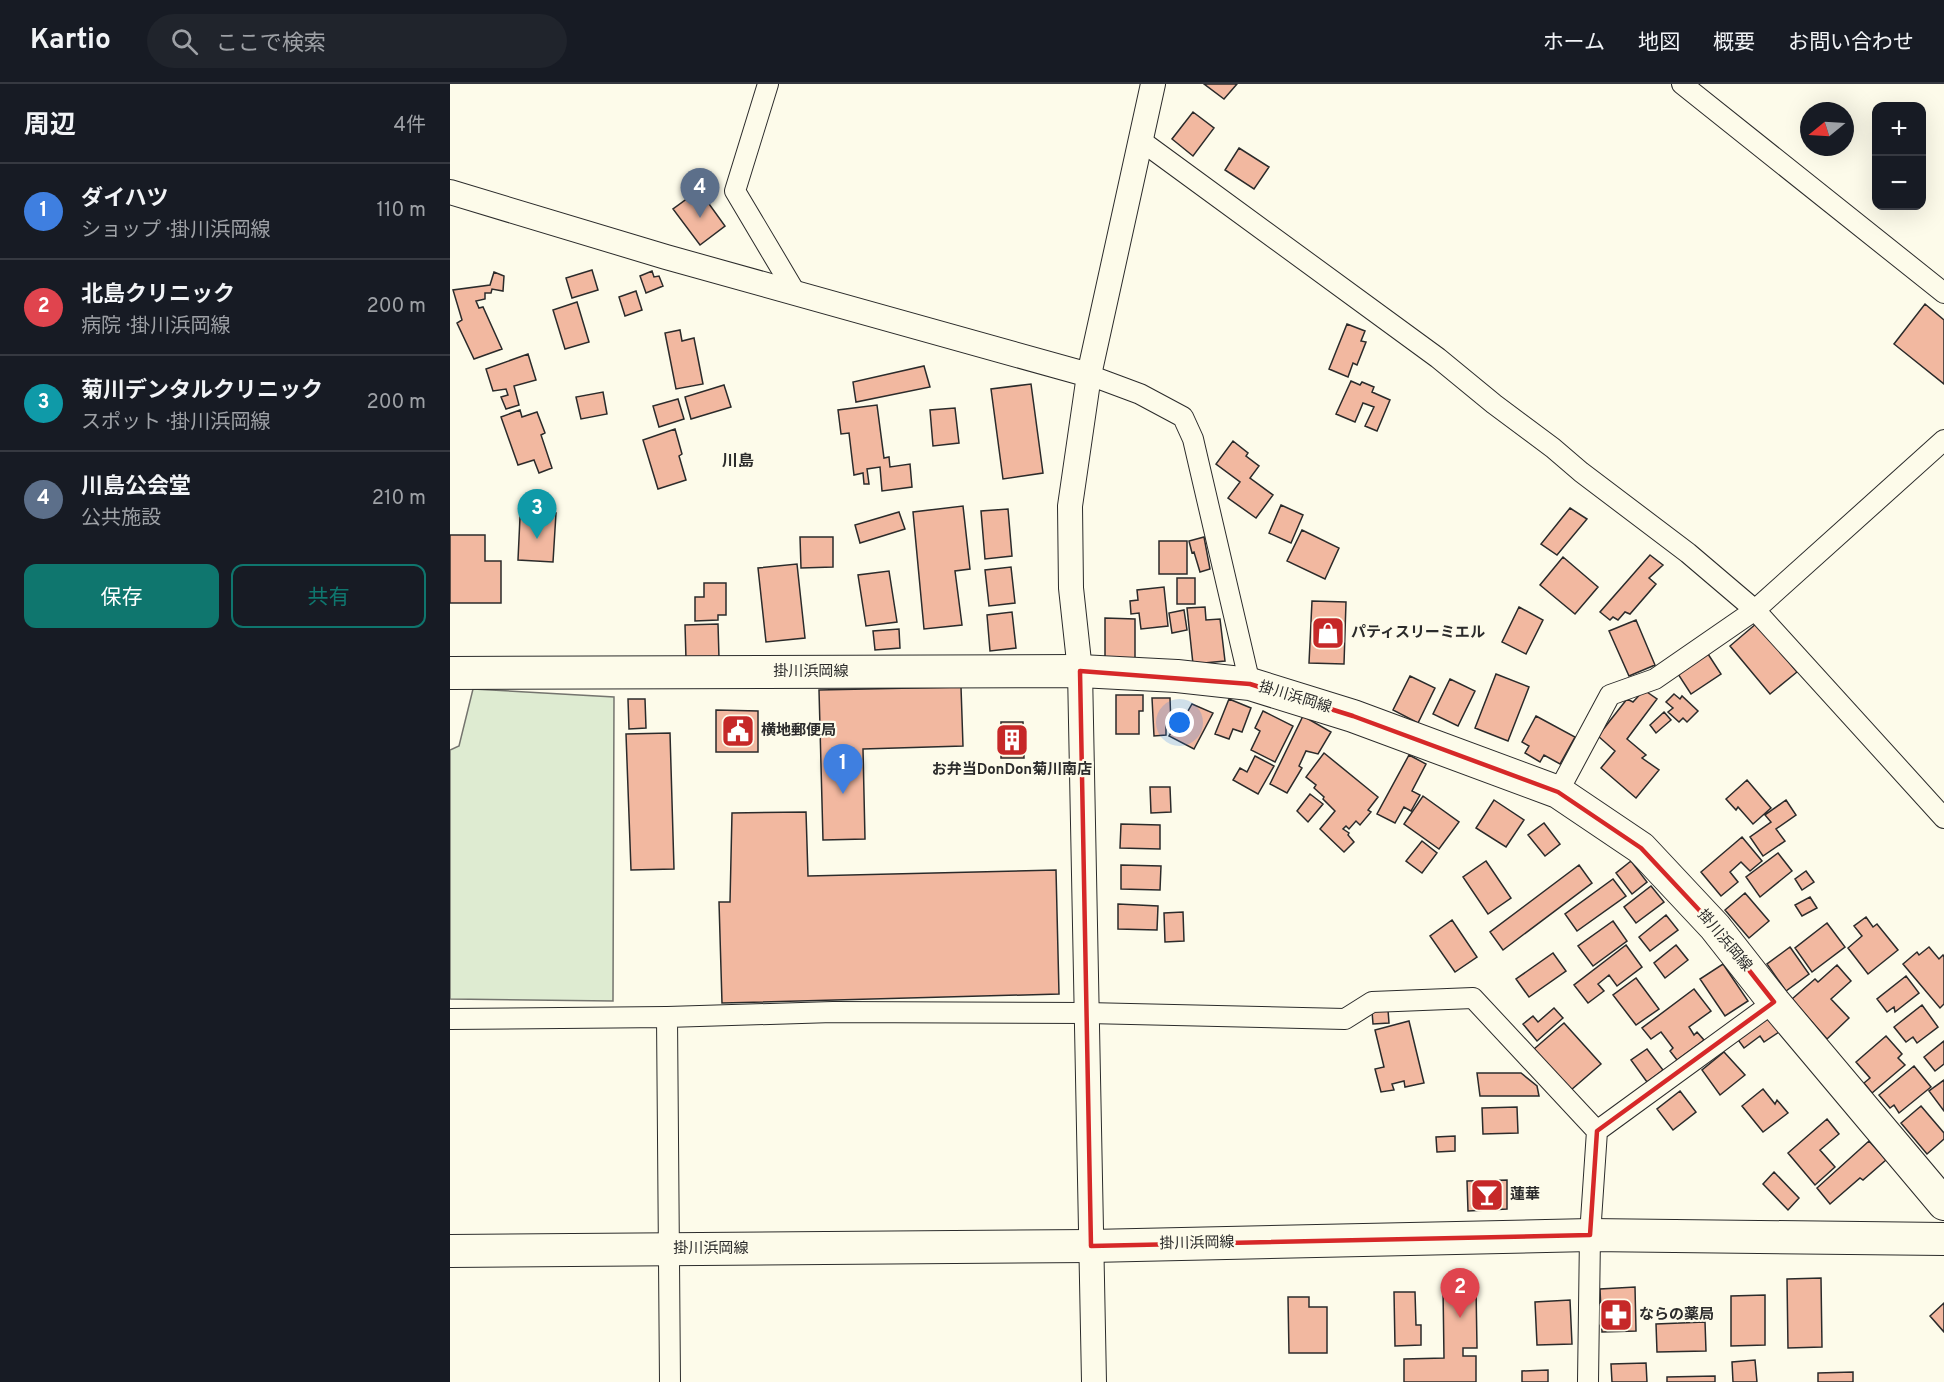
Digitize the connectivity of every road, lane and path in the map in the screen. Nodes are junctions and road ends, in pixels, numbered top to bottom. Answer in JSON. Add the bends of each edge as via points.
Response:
{"nodes":[{"id":1,"x":768,"y":84,"type":"edge"},
{"id":2,"x":1153,"y":84,"type":"edge"},
{"id":3,"x":1682,"y":84,"type":"edge"},
{"id":4,"x":1140,"y":140,"type":"junction"},
{"id":5,"x":450,"y":192,"type":"edge"},
{"id":6,"x":795,"y":292,"type":"junction"},
{"id":7,"x":1944,"y":293,"type":"edge"},
{"id":8,"x":1089,"y":375,"type":"junction"},
{"id":9,"x":1944,"y":440,"type":"edge"},
{"id":10,"x":1755,"y":610,"type":"junction"},
{"id":11,"x":1080,"y":671,"type":"junction"},
{"id":12,"x":450,"y":673,"type":"edge"},
{"id":13,"x":1250,"y":684,"type":"junction"},
{"id":14,"x":1558,"y":792,"type":"junction"},
{"id":15,"x":1944,"y":818,"type":"edge"},
{"id":16,"x":1774,"y":1002,"type":"junction"},
{"id":17,"x":1087,"y":1013,"type":"junction"},
{"id":18,"x":667,"y":1017,"type":"junction"},
{"id":19,"x":450,"y":1019,"type":"edge"},
{"id":20,"x":1597,"y":1131,"type":"junction"},
{"id":21,"x":1944,"y":1204,"type":"edge"},
{"id":22,"x":1590,"y":1235,"type":"junction"},
{"id":23,"x":1944,"y":1239,"type":"edge"},
{"id":24,"x":1091,"y":1246,"type":"junction"},
{"id":25,"x":669,"y":1249,"type":"junction"},
{"id":26,"x":450,"y":1251,"type":"edge"},
{"id":27,"x":670,"y":1382,"type":"edge"},
{"id":28,"x":1094,"y":1382,"type":"edge"},
{"id":29,"x":1588,"y":1382,"type":"edge"}],
"edges":[{"from":1,"to":6,"type":"street","via":[[735,191]]},
{"from":2,"to":4,"type":"street"},
{"from":3,"to":7,"type":"street"},
{"from":4,"to":8,"type":"street"},
{"from":4,"to":10,"type":"street","via":[[1438,358]]},
{"from":5,"to":6,"type":"street"},
{"from":6,"to":8,"type":"street"},
{"from":8,"to":11,"type":"street","via":[[1070,506],[1071,588]]},
{"from":8,"to":13,"type":"street","via":[[1140,394],[1183,417],[1193,439]]},
{"from":9,"to":10,"type":"street"},
{"from":10,"to":14,"type":"street","via":[[1654,679],[1611,695]]},
{"from":10,"to":15,"type":"street"},
{"from":11,"to":12,"type":"main road","name":"掛川浜岡線"},
{"from":11,"to":13,"type":"main road","name":"掛川浜岡線"},
{"from":11,"to":17,"type":"street"},
{"from":13,"to":14,"type":"main road","name":"掛川浜岡線","via":[[1353,716]]},
{"from":14,"to":16,"type":"main road","name":"掛川浜岡線","via":[[1641,848],[1715,927]]},
{"from":16,"to":20,"type":"street"},
{"from":16,"to":21,"type":"main road","name":"掛川浜岡線"},
{"from":17,"to":18,"type":"street","via":[[833,1012]]},
{"from":17,"to":20,"type":"street","via":[[1345,1019],[1372,1002],[1473,998]]},
{"from":17,"to":24,"type":"street"},
{"from":18,"to":19,"type":"street"},
{"from":18,"to":25,"type":"street"},
{"from":20,"to":22,"type":"street"},
{"from":22,"to":23,"type":"main road","name":"掛川浜岡線"},
{"from":22,"to":24,"type":"main road","name":"掛川浜岡線"},
{"from":22,"to":29,"type":"street"},
{"from":24,"to":25,"type":"main road","name":"掛川浜岡線"},
{"from":24,"to":28,"type":"street"},
{"from":25,"to":26,"type":"main road","name":"掛川浜岡線"},
{"from":25,"to":27,"type":"street"}]}
